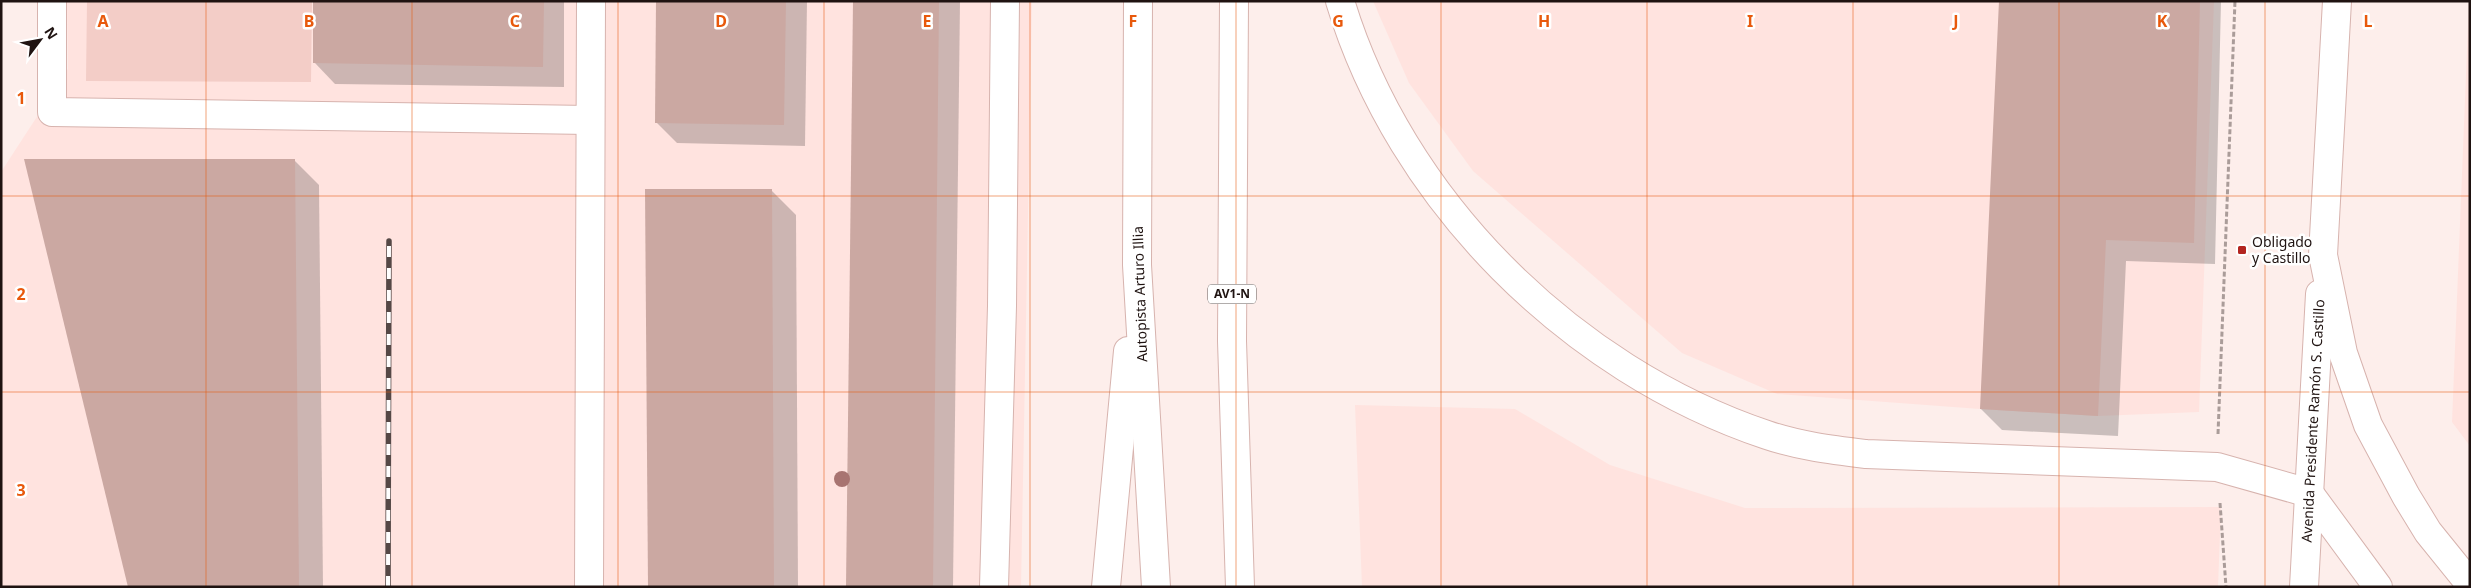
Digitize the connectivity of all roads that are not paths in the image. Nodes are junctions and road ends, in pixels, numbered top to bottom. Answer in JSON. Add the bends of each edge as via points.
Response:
{"nodes":[{"id":1,"x":52,"y":1,"type":"edge"},
{"id":2,"x":591,"y":1,"type":"edge"},
{"id":3,"x":1005,"y":1,"type":"edge"},
{"id":4,"x":1138,"y":1,"type":"edge"},
{"id":5,"x":1234,"y":1,"type":"edge"},
{"id":6,"x":1340,"y":1,"type":"edge"},
{"id":7,"x":2337,"y":1,"type":"edge"},
{"id":8,"x":589,"y":120,"type":"junction"},
{"id":9,"x":2323,"y":255,"type":"junction"},
{"id":10,"x":1137,"y":265,"type":"junction"},
{"id":11,"x":2309,"y":493,"type":"junction"},
{"id":12,"x":2470,"y":584,"type":"edge"},
{"id":13,"x":589,"y":587,"type":"edge"},
{"id":14,"x":994,"y":587,"type":"edge"},
{"id":15,"x":1106,"y":587,"type":"edge"},
{"id":16,"x":1156,"y":587,"type":"edge"},
{"id":17,"x":1240,"y":587,"type":"edge"},
{"id":18,"x":2304,"y":587,"type":"edge"},
{"id":19,"x":2378,"y":587,"type":"edge"}],
"edges":[{"from":1,"to":8,"type":"main road","via":[[52,112]]},
{"from":2,"to":8,"type":"main road"},
{"from":3,"to":14,"type":"main road","via":[[1002,306]]},
{"from":4,"to":10,"type":"main road","name":"Autopista Arturo Illia"},
{"from":5,"to":17,"type":"main road","number":"AV1-N","via":[[1232,341]]},
{"from":6,"to":11,"type":"main road","via":[[1381,101],[1401,137],[1449,207],[1480,245],[1548,311],[1608,356],[1650,382],[1728,421],[1768,436],[1819,448],[1866,454],[2217,467]]},
{"from":7,"to":9,"type":"main road"},
{"from":8,"to":13,"type":"main road"},
{"from":9,"to":11,"type":"main road","name":"Avenida Presidente Ramón S. Castillo"},
{"from":9,"to":12,"type":"main road","via":[[2342,352],[2368,425],[2428,532]]},
{"from":10,"to":15,"type":"main road"},
{"from":10,"to":16,"type":"main road","name":"Autopista Arturo Illia"},
{"from":11,"to":18,"type":"main road","name":"Avenida Presidente Ramón S. Castillo"},
{"from":11,"to":19,"type":"main road"}]}
